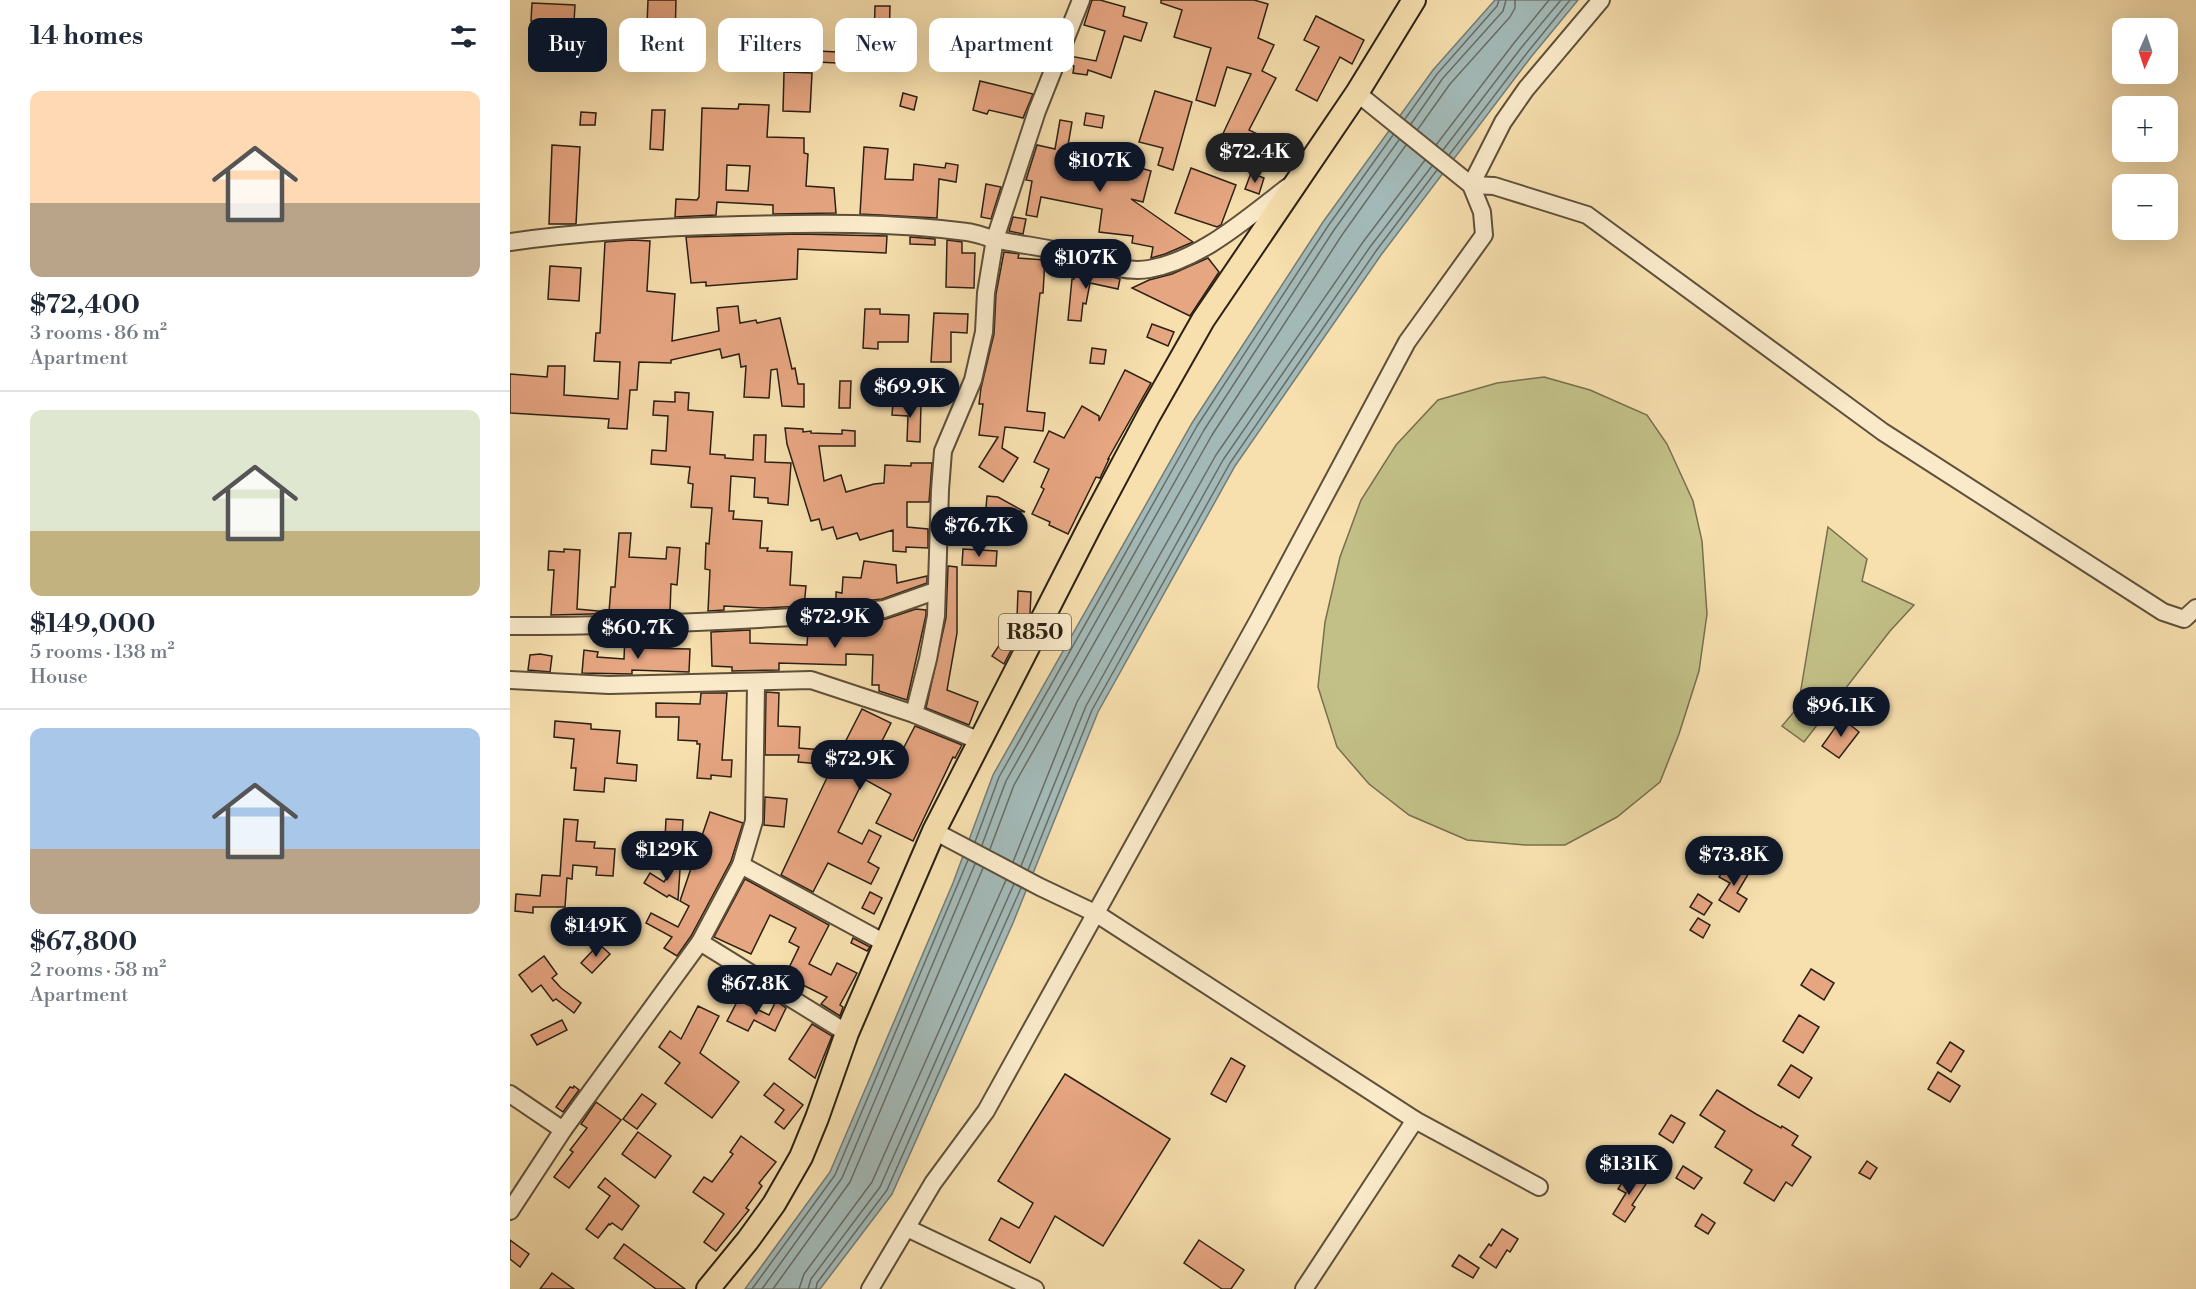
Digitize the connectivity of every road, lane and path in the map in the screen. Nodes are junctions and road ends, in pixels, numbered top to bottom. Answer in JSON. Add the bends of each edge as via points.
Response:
{"nodes":[{"id":1,"x":1081,"y":0,"type":"edge"},
{"id":2,"x":1414,"y":0,"type":"edge"},
{"id":3,"x":1600,"y":0,"type":"edge"},
{"id":4,"x":1357,"y":93,"type":"junction"},
{"id":5,"x":1298,"y":179,"type":"junction"},
{"id":6,"x":1466,"y":181,"type":"junction"},
{"id":7,"x":995,"y":239,"type":"junction"},
{"id":8,"x":510,"y":242,"type":"edge"},
{"id":9,"x":936,"y":591,"type":"junction"},
{"id":10,"x":2196,"y":608,"type":"edge"},
{"id":11,"x":510,"y":626,"type":"edge"},
{"id":12,"x":510,"y":680,"type":"edge"},
{"id":13,"x":756,"y":683,"type":"junction"},
{"id":14,"x":914,"y":714,"type":"junction"},
{"id":15,"x":980,"y":741,"type":"junction"},
{"id":16,"x":934,"y":831,"type":"junction"},
{"id":17,"x":741,"y":865,"type":"junction"},
{"id":18,"x":1097,"y":914,"type":"junction"},
{"id":19,"x":700,"y":942,"type":"junction"},
{"id":20,"x":885,"y":943,"type":"junction"},
{"id":21,"x":847,"y":1034,"type":"junction"},
{"id":22,"x":510,"y":1094,"type":"edge"},
{"id":23,"x":1415,"y":1120,"type":"junction"},
{"id":24,"x":563,"y":1130,"type":"junction"},
{"id":25,"x":1539,"y":1187,"type":"dead end"},
{"id":26,"x":510,"y":1211,"type":"edge"},
{"id":27,"x":907,"y":1228,"type":"junction"},
{"id":28,"x":708,"y":1289,"type":"edge"},
{"id":29,"x":870,"y":1289,"type":"edge"},
{"id":30,"x":1035,"y":1289,"type":"edge"},
{"id":31,"x":1304,"y":1289,"type":"edge"}],
"edges":[{"from":1,"to":7,"type":"street","via":[[1037,111]]},
{"from":2,"to":4,"type":"main road","number":"R850"},
{"from":3,"to":6,"type":"street","via":[[1526,89]]},
{"from":4,"to":5,"type":"main road","number":"R850"},
{"from":4,"to":6,"type":"street"},
{"from":5,"to":7,"type":"street","via":[[1207,245],[1184,258],[1147,269],[1128,269]]},
{"from":5,"to":15,"type":"main road","number":"R850","via":[[1203,320],[1149,415]]},
{"from":6,"to":10,"type":"street","via":[[1587,215],[1874,425],[2163,612],[2184,619]]},
{"from":6,"to":18,"type":"street","via":[[1482,212],[1484,236],[1407,342]]},
{"from":7,"to":8,"type":"street","via":[[969,232],[884,224],[791,224],[655,227]]},
{"from":7,"to":9,"type":"street","via":[[984,332],[973,380],[943,451]]},
{"from":9,"to":11,"type":"street","via":[[884,609],[855,613],[660,624]]},
{"from":9,"to":14,"type":"street","via":[[936,616]]},
{"from":12,"to":13,"type":"street","via":[[609,685]]},
{"from":13,"to":14,"type":"street","via":[[811,680]]},
{"from":13,"to":17,"type":"street","via":[[754,821]]},
{"from":14,"to":15,"type":"street"},
{"from":15,"to":16,"type":"main road","number":"R850"},
{"from":16,"to":18,"type":"street"},
{"from":16,"to":20,"type":"main road","number":"R850"},
{"from":17,"to":19,"type":"street"},
{"from":17,"to":20,"type":"street"},
{"from":18,"to":23,"type":"street"},
{"from":18,"to":27,"type":"street","via":[[986,1111],[933,1183]]},
{"from":19,"to":21,"type":"street"},
{"from":19,"to":24,"type":"street"},
{"from":20,"to":21,"type":"main road","number":"R850"},
{"from":21,"to":28,"type":"main road","number":"R850","via":[[796,1165],[774,1204]]},
{"from":22,"to":24,"type":"street"},
{"from":23,"to":25,"type":"street"},
{"from":23,"to":31,"type":"street"},
{"from":24,"to":26,"type":"street"},
{"from":27,"to":29,"type":"street"},
{"from":27,"to":30,"type":"street"}]}
